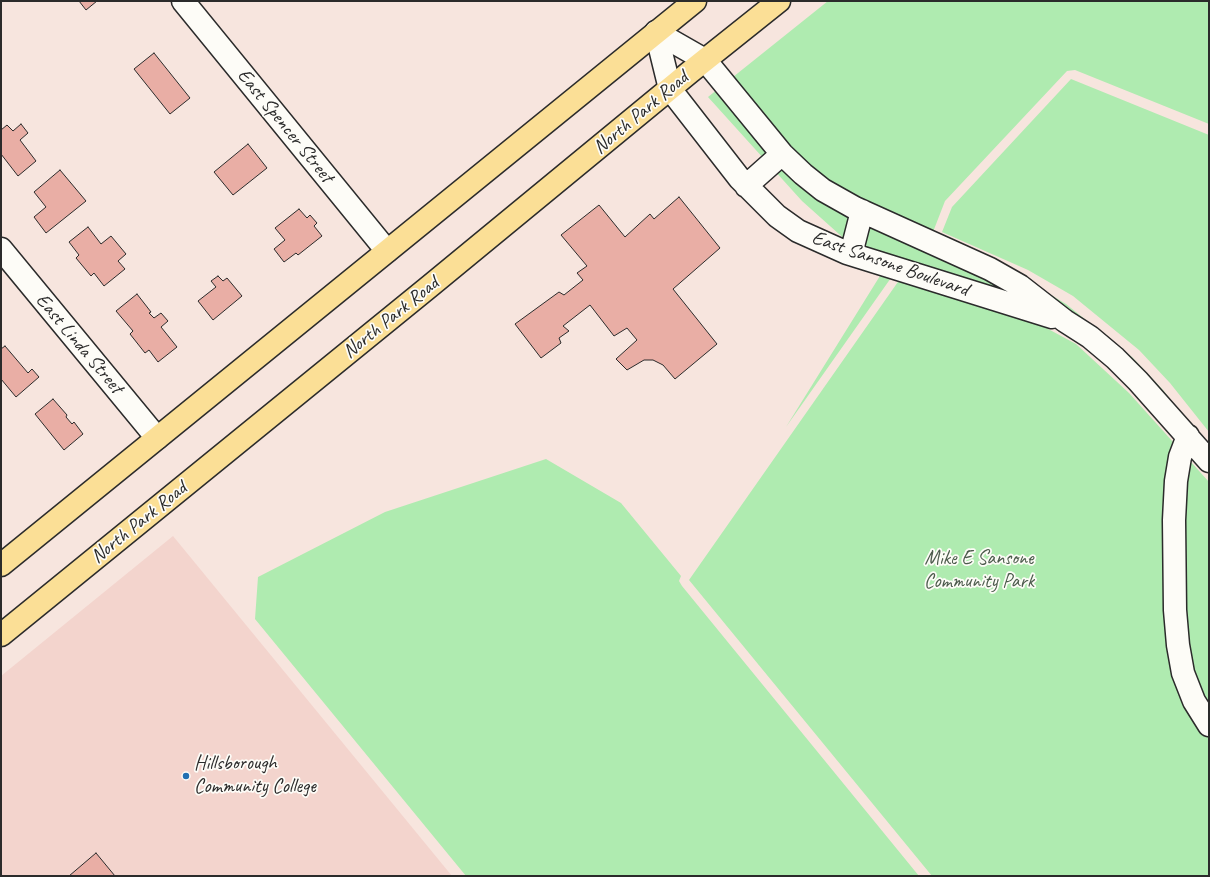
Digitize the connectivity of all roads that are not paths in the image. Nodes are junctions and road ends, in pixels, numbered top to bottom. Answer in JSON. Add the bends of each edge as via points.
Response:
{"nodes":[{"id":1,"x":183,"y":1,"type":"edge"},
{"id":2,"x":694,"y":1,"type":"edge"},
{"id":3,"x":779,"y":1,"type":"edge"},
{"id":4,"x":656,"y":32,"type":"junction"},
{"id":5,"x":705,"y":60,"type":"junction"},
{"id":6,"x":670,"y":89,"type":"junction"},
{"id":7,"x":782,"y":154,"type":"junction"},
{"id":8,"x":746,"y":186,"type":"junction"},
{"id":9,"x":862,"y":212,"type":"junction"},
{"id":10,"x":1,"y":249,"type":"edge"},
{"id":11,"x":388,"y":251,"type":"junction"},
{"id":12,"x":851,"y":254,"type":"junction"},
{"id":13,"x":1065,"y":321,"type":"junction"},
{"id":14,"x":1188,"y":436,"type":"junction"},
{"id":15,"x":156,"y":438,"type":"junction"},
{"id":16,"x":1209,"y":462,"type":"edge"},
{"id":17,"x":1,"y":565,"type":"edge"},
{"id":18,"x":1,"y":635,"type":"edge"},
{"id":19,"x":1209,"y":725,"type":"edge"}],
"edges":[{"from":1,"to":11,"type":"street","name":"East Spencer Street"},
{"from":2,"to":4,"type":"main road"},
{"from":3,"to":5,"type":"main road","name":"North Park Road"},
{"from":4,"to":5,"type":"street","name":"East Sansone Boulevard"},
{"from":4,"to":6,"type":"street","name":"East Sansone Boulevard"},
{"from":4,"to":11,"type":"main road"},
{"from":5,"to":6,"type":"main road","name":"North Park Road"},
{"from":5,"to":7,"type":"street","name":"East Sansone Boulevard"},
{"from":6,"to":8,"type":"street","name":"East Sansone Boulevard"},
{"from":6,"to":18,"type":"main road","name":"North Park Road"},
{"from":7,"to":8,"type":"street"},
{"from":7,"to":9,"type":"street","name":"East Sansone Boulevard","via":[[823,190]]},
{"from":8,"to":12,"type":"street","name":"East Sansone Boulevard","via":[[777,216],[798,231]]},
{"from":9,"to":12,"type":"street"},
{"from":9,"to":13,"type":"street","name":"East Sansone Boulevard","via":[[990,269],[1020,286]]},
{"from":10,"to":15,"type":"street","name":"East Linda Street"},
{"from":11,"to":15,"type":"main road"},
{"from":12,"to":13,"type":"street","name":"East Sansone Boulevard"},
{"from":13,"to":14,"type":"street","name":"East Sansone Boulevard","via":[[1090,337],[1115,358]]},
{"from":14,"to":16,"type":"street","name":"East Sansone Boulevard"},
{"from":14,"to":19,"type":"street","via":[[1180,457],[1176,481],[1175,610],[1183,673],[1194,701]]},
{"from":15,"to":17,"type":"main road"}]}
